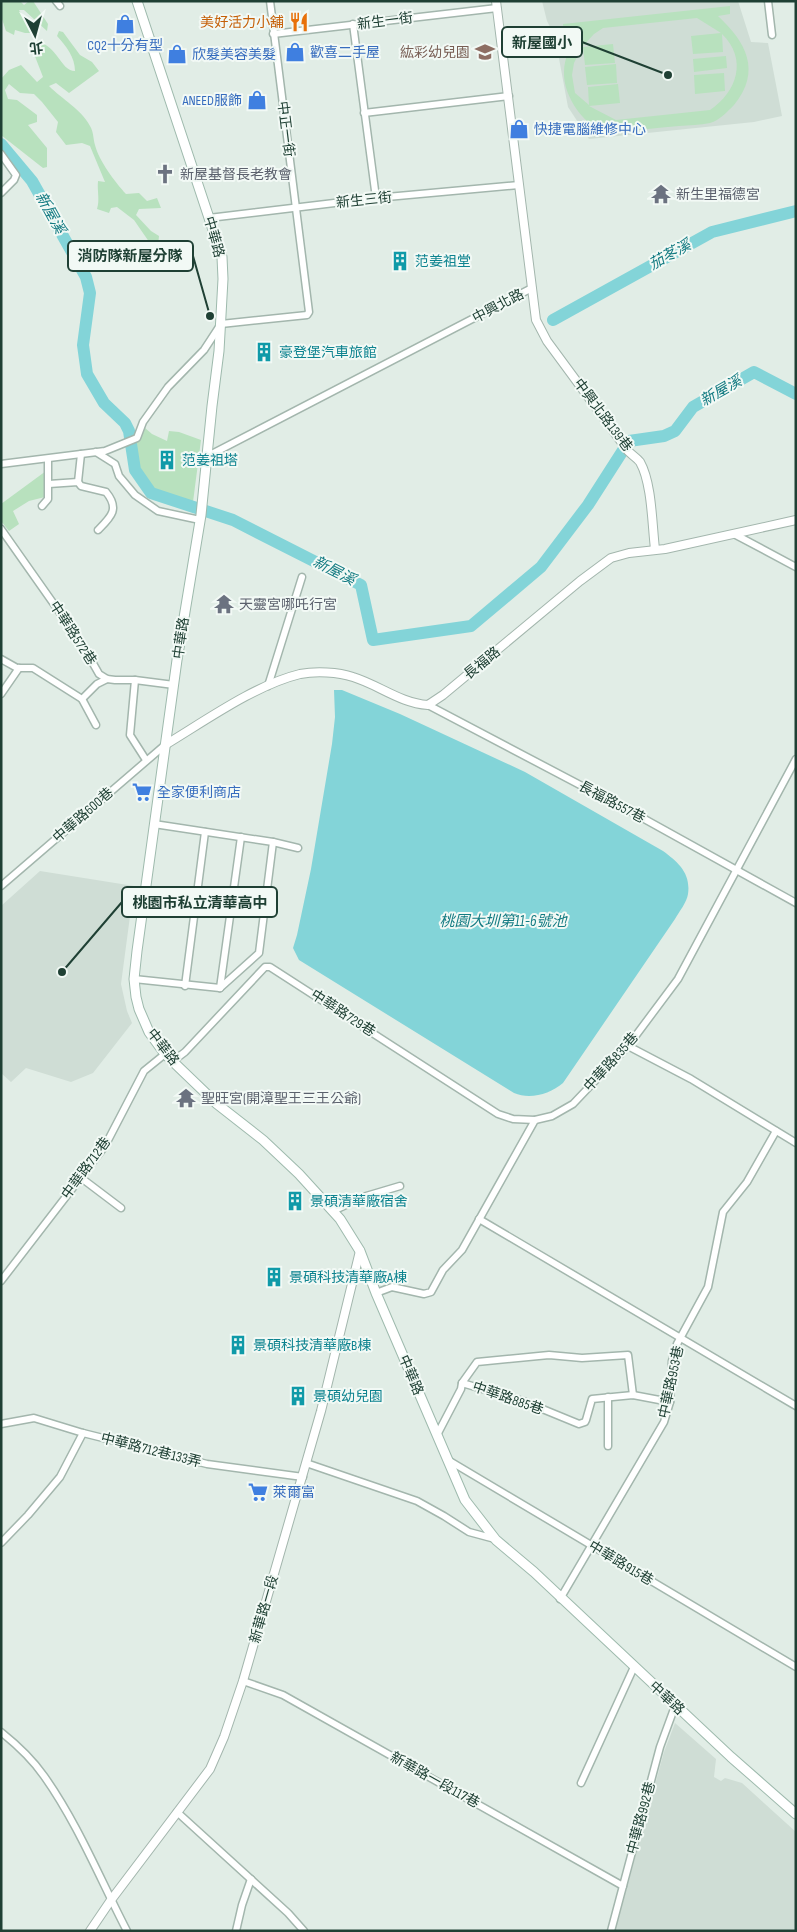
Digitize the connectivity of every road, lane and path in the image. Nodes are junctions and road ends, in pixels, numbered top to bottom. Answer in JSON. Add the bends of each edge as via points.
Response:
{"nodes":[{"id":1,"x":137,"y":1,"type":"edge"},
{"id":2,"x":270,"y":1,"type":"edge"},
{"id":3,"x":768,"y":1,"type":"edge"},
{"id":4,"x":497,"y":4,"type":"edge"},
{"id":5,"x":353,"y":24,"type":"junction"},
{"id":6,"x":273,"y":34,"type":"junction"},
{"id":7,"x":772,"y":35,"type":"dead end"},
{"id":8,"x":508,"y":96,"type":"junction"},
{"id":9,"x":364,"y":113,"type":"junction"},
{"id":10,"x":1,"y":154,"type":"edge"},
{"id":11,"x":519,"y":185,"type":"junction"},
{"id":12,"x":1,"y":193,"type":"edge"},
{"id":13,"x":376,"y":198,"type":"junction"},
{"id":14,"x":296,"y":208,"type":"junction"},
{"id":15,"x":209,"y":218,"type":"junction"},
{"id":16,"x":532,"y":288,"type":"junction"},
{"id":17,"x":221,"y":324,"type":"junction"},
{"id":18,"x":96,"y":452,"type":"junction"},
{"id":19,"x":81,"y":454,"type":"junction"},
{"id":20,"x":206,"y":457,"type":"junction"},
{"id":21,"x":48,"y":459,"type":"junction"},
{"id":22,"x":1,"y":464,"type":"edge"},
{"id":23,"x":78,"y":482,"type":"junction"},
{"id":24,"x":49,"y":484,"type":"junction"},
{"id":25,"x":42,"y":506,"type":"dead end"},
{"id":26,"x":200,"y":518,"type":"junction"},
{"id":27,"x":796,"y":520,"type":"edge"},
{"id":28,"x":1,"y":530,"type":"edge"},
{"id":29,"x":98,"y":530,"type":"dead end"},
{"id":30,"x":734,"y":534,"type":"junction"},
{"id":31,"x":655,"y":549,"type":"junction"},
{"id":32,"x":796,"y":567,"type":"edge"},
{"id":33,"x":302,"y":578,"type":"dead end"},
{"id":34,"x":1,"y":659,"type":"edge"},
{"id":35,"x":19,"y":668,"type":"junction"},
{"id":36,"x":107,"y":679,"type":"junction"},
{"id":37,"x":135,"y":680,"type":"junction"},
{"id":38,"x":174,"y":685,"type":"junction"},
{"id":39,"x":268,"y":686,"type":"junction"},
{"id":40,"x":1,"y":694,"type":"edge"},
{"id":41,"x":82,"y":699,"type":"junction"},
{"id":42,"x":428,"y":705,"type":"junction"},
{"id":43,"x":96,"y":725,"type":"dead end"},
{"id":44,"x":165,"y":745,"type":"junction"},
{"id":45,"x":796,"y":759,"type":"edge"},
{"id":46,"x":146,"y":760,"type":"junction"},
{"id":47,"x":154,"y":824,"type":"junction"},
{"id":48,"x":205,"y":832,"type":"junction"},
{"id":49,"x":240,"y":837,"type":"junction"},
{"id":50,"x":273,"y":842,"type":"junction"},
{"id":51,"x":298,"y":848,"type":"dead end"},
{"id":52,"x":736,"y":870,"type":"junction"},
{"id":53,"x":1,"y":886,"type":"edge"},
{"id":54,"x":796,"y":903,"type":"edge"},
{"id":55,"x":134,"y":978,"type":"junction"},
{"id":56,"x":185,"y":986,"type":"junction"},
{"id":57,"x":220,"y":988,"type":"junction"},
{"id":58,"x":628,"y":1046,"type":"junction"},
{"id":59,"x":165,"y":1054,"type":"junction"},
{"id":60,"x":173,"y":1062,"type":"junction"},
{"id":61,"x":535,"y":1120,"type":"junction"},
{"id":62,"x":776,"y":1131,"type":"junction"},
{"id":63,"x":796,"y":1143,"type":"edge"},
{"id":64,"x":80,"y":1177,"type":"junction"},
{"id":65,"x":400,"y":1186,"type":"dead end"},
{"id":66,"x":120,"y":1208,"type":"dead end"},
{"id":67,"x":333,"y":1211,"type":"junction"},
{"id":68,"x":479,"y":1219,"type":"junction"},
{"id":69,"x":360,"y":1251,"type":"junction"},
{"id":70,"x":1,"y":1281,"type":"edge"},
{"id":71,"x":376,"y":1293,"type":"junction"},
{"id":72,"x":681,"y":1337,"type":"junction"},
{"id":73,"x":462,"y":1383,"type":"junction"},
{"id":74,"x":633,"y":1395,"type":"junction"},
{"id":75,"x":608,"y":1397,"type":"junction"},
{"id":76,"x":670,"y":1402,"type":"junction"},
{"id":77,"x":796,"y":1406,"type":"edge"},
{"id":78,"x":1,"y":1424,"type":"edge"},
{"id":79,"x":83,"y":1432,"type":"junction"},
{"id":80,"x":436,"y":1435,"type":"junction"},
{"id":81,"x":608,"y":1446,"type":"dead end"},
{"id":82,"x":447,"y":1460,"type":"junction"},
{"id":83,"x":306,"y":1463,"type":"junction"},
{"id":84,"x":302,"y":1477,"type":"junction"},
{"id":85,"x":496,"y":1540,"type":"junction"},
{"id":86,"x":1,"y":1544,"type":"edge"},
{"id":87,"x":591,"y":1545,"type":"junction"},
{"id":88,"x":560,"y":1599,"type":"junction"},
{"id":89,"x":796,"y":1667,"type":"edge"},
{"id":90,"x":634,"y":1668,"type":"junction"},
{"id":91,"x":244,"y":1681,"type":"junction"},
{"id":92,"x":675,"y":1706,"type":"junction"},
{"id":93,"x":1,"y":1732,"type":"edge"},
{"id":94,"x":581,"y":1783,"type":"dead end"},
{"id":95,"x":177,"y":1812,"type":"junction"},
{"id":96,"x":796,"y":1814,"type":"edge"},
{"id":97,"x":251,"y":1879,"type":"junction"},
{"id":98,"x":623,"y":1886,"type":"junction"},
{"id":99,"x":111,"y":1900,"type":"junction"},
{"id":100,"x":90,"y":1931,"type":"edge"},
{"id":101,"x":127,"y":1931,"type":"edge"},
{"id":102,"x":236,"y":1931,"type":"edge"},
{"id":103,"x":304,"y":1931,"type":"edge"},
{"id":104,"x":611,"y":1931,"type":"edge"}],
"edges":[{"from":1,"to":15,"type":"main road","name":"中華路"},
{"from":2,"to":6,"type":"street","name":"中正一街"},
{"from":3,"to":7,"type":"street"},
{"from":4,"to":5,"type":"street","name":"新生一街"},
{"from":4,"to":8,"type":"street","name":"中興北路"},
{"from":5,"to":6,"type":"street","name":"新生一街"},
{"from":5,"to":9,"type":"street"},
{"from":6,"to":14,"type":"street","name":"中正一街"},
{"from":8,"to":9,"type":"street"},
{"from":8,"to":11,"type":"street","name":"中興北路"},
{"from":9,"to":13,"type":"street"},
{"from":10,"to":12,"type":"street","via":[[16,175]]},
{"from":11,"to":13,"type":"street","name":"新生三街"},
{"from":11,"to":16,"type":"street","name":"中興北路"},
{"from":13,"to":14,"type":"street","name":"新生三街"},
{"from":14,"to":15,"type":"street","name":"新生三街"},
{"from":14,"to":17,"type":"street","name":"中正一街","via":[[307,316]]},
{"from":15,"to":17,"type":"main road","name":"中華路","via":[[222,257]]},
{"from":16,"to":20,"type":"street","name":"中興北路"},
{"from":16,"to":31,"type":"street","name":"中興北路139巷","via":[[540,331],[628,451],[639,461],[644,474]]},
{"from":17,"to":18,"type":"street","via":[[204,350],[168,386],[143,422],[137,438]]},
{"from":17,"to":20,"type":"main road","name":"中華路"},
{"from":18,"to":19,"type":"street"},
{"from":18,"to":26,"type":"street","via":[[115,464],[119,476],[135,495],[158,511]]},
{"from":19,"to":21,"type":"street"},
{"from":19,"to":23,"type":"street"},
{"from":20,"to":26,"type":"main road","name":"中華路"},
{"from":21,"to":22,"type":"street"},
{"from":21,"to":24,"type":"street"},
{"from":23,"to":24,"type":"street"},
{"from":23,"to":29,"type":"street","via":[[81,486],[106,492],[113,502],[110,518]]},
{"from":24,"to":25,"type":"street","via":[[48,499]]},
{"from":26,"to":38,"type":"main road","name":"中華路"},
{"from":27,"to":30,"type":"street","name":"長福路"},
{"from":28,"to":36,"type":"street","name":"中華路572巷","via":[[100,674]]},
{"from":30,"to":31,"type":"street","name":"長福路"},
{"from":30,"to":32,"type":"street"},
{"from":31,"to":42,"type":"street","name":"長福路","via":[[629,553],[604,562]]},
{"from":33,"to":39,"type":"street"},
{"from":34,"to":35,"type":"street"},
{"from":35,"to":40,"type":"street"},
{"from":35,"to":41,"type":"street","via":[[33,668]]},
{"from":36,"to":37,"type":"street"},
{"from":36,"to":41,"type":"street"},
{"from":37,"to":38,"type":"street"},
{"from":37,"to":46,"type":"street","via":[[130,735]]},
{"from":38,"to":44,"type":"main road","name":"中華路"},
{"from":39,"to":42,"type":"street","via":[[302,674],[325,673],[352,677],[408,702]]},
{"from":39,"to":44,"type":"street"},
{"from":41,"to":43,"type":"street"},
{"from":42,"to":52,"type":"street","name":"長福路557巷"},
{"from":44,"to":46,"type":"street","name":"中華路600巷"},
{"from":44,"to":47,"type":"main road","name":"中華路"},
{"from":45,"to":52,"type":"street","name":"中華路835巷"},
{"from":46,"to":53,"type":"street","name":"中華路600巷"},
{"from":47,"to":48,"type":"street"},
{"from":47,"to":55,"type":"main road","name":"中華路"},
{"from":48,"to":49,"type":"street"},
{"from":48,"to":56,"type":"street"},
{"from":49,"to":50,"type":"street"},
{"from":49,"to":57,"type":"street"},
{"from":50,"to":51,"type":"street"},
{"from":50,"to":57,"type":"street","via":[[259,953]]},
{"from":52,"to":54,"type":"street","name":"長福路557巷"},
{"from":52,"to":58,"type":"street","name":"中華路835巷","via":[[682,974]]},
{"from":55,"to":56,"type":"street"},
{"from":55,"to":59,"type":"main road","name":"中華路","via":[[136,997],[149,1032]]},
{"from":56,"to":57,"type":"street"},
{"from":58,"to":61,"type":"street","name":"中華路835巷","via":[[573,1104],[552,1116]]},
{"from":58,"to":62,"type":"street","via":[[691,1078]]},
{"from":59,"to":60,"type":"main road","name":"中華路"},
{"from":59,"to":64,"type":"street","name":"中華路712巷","via":[[144,1071],[104,1146]]},
{"from":60,"to":61,"type":"street","name":"中華路729巷","via":[[265,967],[270,967],[498,1114],[513,1119]]},
{"from":60,"to":67,"type":"main road","name":"中華路","via":[[217,1104],[263,1140]]},
{"from":61,"to":68,"type":"street"},
{"from":62,"to":63,"type":"street"},
{"from":62,"to":72,"type":"street","name":"中華路953巷","via":[[747,1182],[723,1212],[708,1287]]},
{"from":64,"to":66,"type":"street"},
{"from":64,"to":70,"type":"street","name":"中華路712巷"},
{"from":65,"to":67,"type":"street","via":[[363,1197]]},
{"from":67,"to":69,"type":"main road","name":"中華路"},
{"from":68,"to":71,"type":"street","via":[[462,1250],[443,1270],[431,1292],[424,1294],[392,1287]]},
{"from":68,"to":72,"type":"street"},
{"from":69,"to":71,"type":"main road","name":"中華路"},
{"from":69,"to":83,"type":"street","name":"新華路一段"},
{"from":71,"to":80,"type":"main road","name":"中華路"},
{"from":72,"to":76,"type":"street","name":"中華路953巷","via":[[672,1361]]},
{"from":72,"to":77,"type":"street"},
{"from":73,"to":74,"type":"street","via":[[477,1362],[549,1355],[582,1358],[628,1355]]},
{"from":73,"to":75,"type":"street","name":"中華路885巷","via":[[522,1401],[578,1424],[585,1422],[592,1399]]},
{"from":73,"to":80,"type":"street","name":"中華路885巷"},
{"from":74,"to":75,"type":"street"},
{"from":74,"to":76,"type":"street"},
{"from":75,"to":81,"type":"street"},
{"from":76,"to":87,"type":"street","name":"中華路953巷","via":[[664,1422]]},
{"from":78,"to":79,"type":"street","name":"中華路712巷133弄","via":[[34,1418]]},
{"from":79,"to":84,"type":"street","name":"中華路712巷133弄","via":[[207,1464]]},
{"from":79,"to":86,"type":"street","via":[[60,1477]]},
{"from":80,"to":82,"type":"main road","name":"中華路"},
{"from":82,"to":85,"type":"main road","name":"中華路","via":[[465,1500]]},
{"from":82,"to":87,"type":"street","name":"中華路915巷"},
{"from":83,"to":84,"type":"street","name":"新華路一段"},
{"from":83,"to":85,"type":"street","via":[[417,1502],[469,1532]]},
{"from":84,"to":91,"type":"street","name":"新華路一段"},
{"from":85,"to":88,"type":"main road","name":"中華路"},
{"from":87,"to":88,"type":"street","name":"中華路953巷"},
{"from":87,"to":89,"type":"street","name":"中華路915巷"},
{"from":88,"to":90,"type":"main road","name":"中華路"},
{"from":90,"to":92,"type":"main road","name":"中華路"},
{"from":90,"to":94,"type":"street"},
{"from":91,"to":95,"type":"street","name":"新華路一段","via":[[210,1769]]},
{"from":91,"to":98,"type":"street","name":"新華路一段117巷","via":[[283,1695]]},
{"from":92,"to":96,"type":"main road","name":"中華路"},
{"from":92,"to":98,"type":"street","name":"中華路992巷","via":[[660,1747]]},
{"from":93,"to":99,"type":"street","via":[[44,1775],[82,1840]]},
{"from":95,"to":97,"type":"street"},
{"from":95,"to":99,"type":"street","name":"新華路一段"},
{"from":97,"to":102,"type":"street"},
{"from":97,"to":103,"type":"street"},
{"from":98,"to":104,"type":"street","name":"中華路992巷"},
{"from":99,"to":100,"type":"street","name":"新華路一段"},
{"from":99,"to":101,"type":"street"}]}
